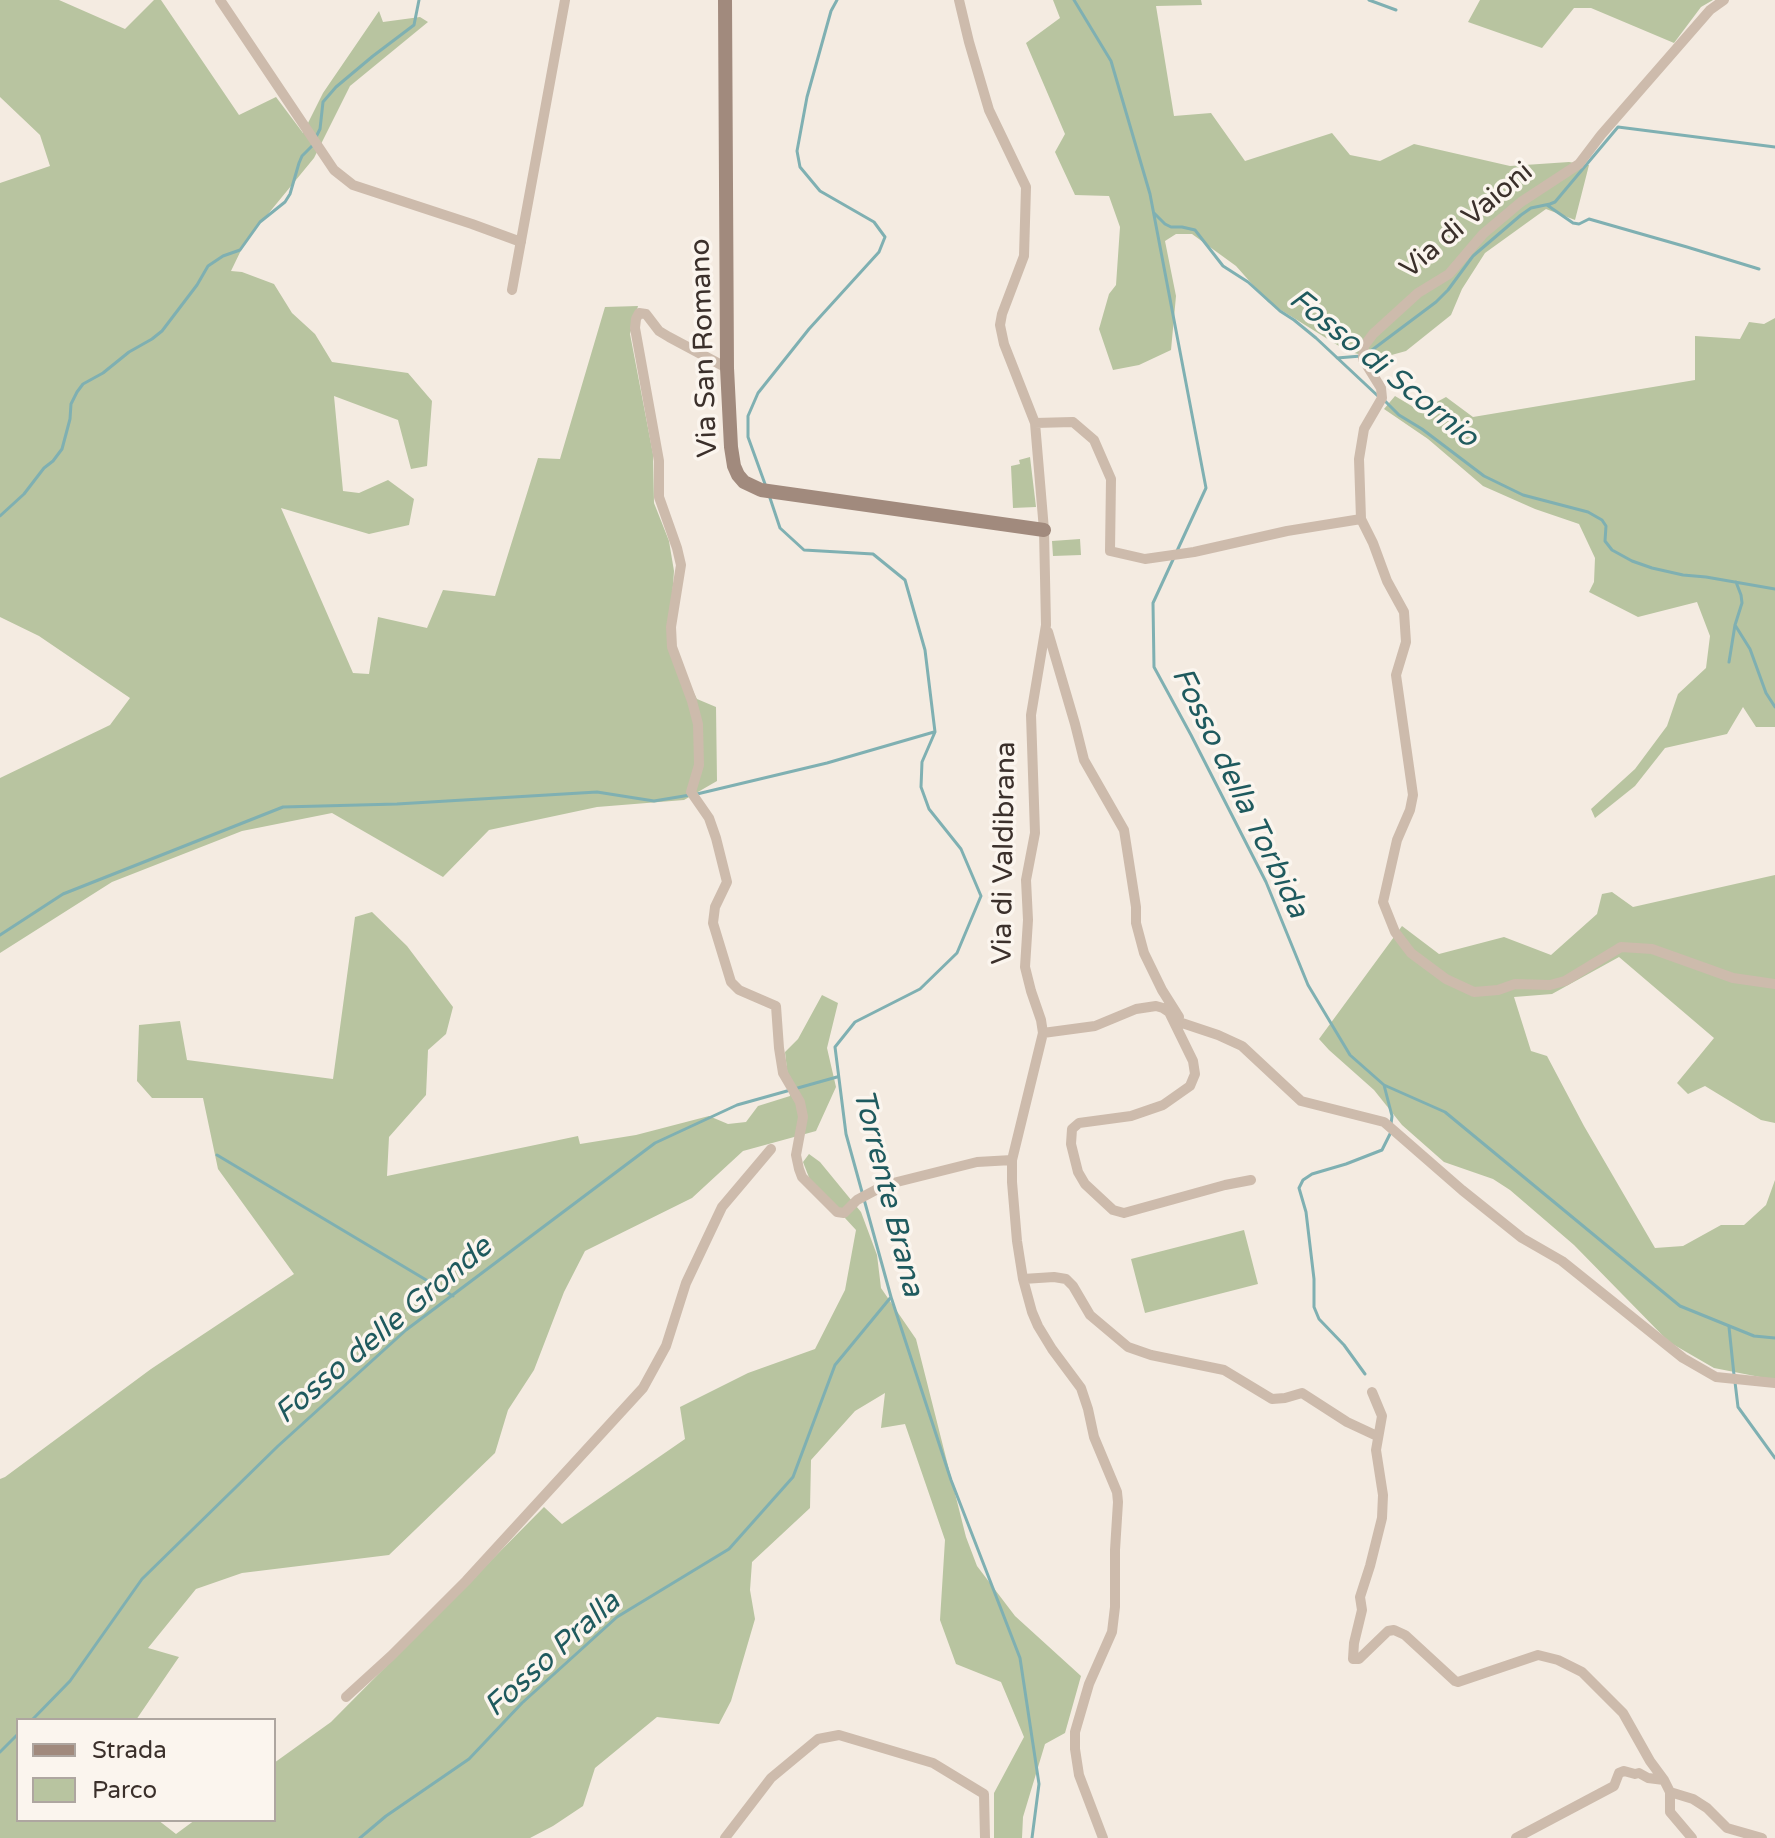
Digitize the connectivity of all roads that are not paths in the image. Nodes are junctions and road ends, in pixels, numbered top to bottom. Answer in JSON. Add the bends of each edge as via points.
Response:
{"nodes":[{"id":1,"x":220,"y":0,"type":"edge"},
{"id":2,"x":565,"y":0,"type":"edge"},
{"id":3,"x":725,"y":0,"type":"edge"},
{"id":4,"x":959,"y":0,"type":"edge"},
{"id":5,"x":1724,"y":0,"type":"edge"},
{"id":6,"x":521,"y":242,"type":"junction"},
{"id":7,"x":512,"y":290,"type":"dead end"},
{"id":8,"x":727,"y":368,"type":"junction"},
{"id":9,"x":1035,"y":423,"type":"junction"},
{"id":10,"x":1361,"y":519,"type":"junction"},
{"id":11,"x":1044,"y":530,"type":"junction"},
{"id":12,"x":1046,"y":625,"type":"junction"},
{"id":13,"x":1775,"y":984,"type":"edge"},
{"id":14,"x":1178,"y":1021,"type":"junction"},
{"id":15,"x":1043,"y":1033,"type":"junction"},
{"id":16,"x":771,"y":1149,"type":"dead end"},
{"id":17,"x":1012,"y":1160,"type":"junction"},
{"id":18,"x":1251,"y":1180,"type":"dead end"},
{"id":19,"x":1023,"y":1279,"type":"junction"},
{"id":20,"x":1775,"y":1383,"type":"edge"},
{"id":21,"x":1372,"y":1392,"type":"dead end"},
{"id":22,"x":1377,"y":1436,"type":"junction"},
{"id":23,"x":346,"y":1697,"type":"dead end"},
{"id":24,"x":1664,"y":1780,"type":"junction"},
{"id":25,"x":1670,"y":1792,"type":"junction"},
{"id":26,"x":725,"y":1838,"type":"edge"},
{"id":27,"x":985,"y":1838,"type":"edge"},
{"id":28,"x":1103,"y":1838,"type":"edge"},
{"id":29,"x":1516,"y":1838,"type":"edge"},
{"id":30,"x":1692,"y":1838,"type":"edge"},
{"id":31,"x":1762,"y":1838,"type":"edge"}],
"edges":[{"from":1,"to":6,"type":"street","via":[[334,170],[353,185]]},
{"from":2,"to":6,"type":"street"},
{"from":3,"to":8,"type":"street","name":"Via San Romano"},
{"from":4,"to":9,"type":"street","name":"Via di Valdibrana","via":[[989,110],[1026,187],[1024,256],[1000,325]]},
{"from":5,"to":10,"type":"street","name":"Via di Vaioni","via":[[1579,164],[1483,234],[1449,274],[1418,293],[1364,346],[1363,359],[1382,398],[1364,429]]},
{"from":6,"to":7,"type":"street"},
{"from":8,"to":11,"type":"street","name":"Via San Romano","via":[[734,466],[744,482],[761,490]]},
{"from":8,"to":17,"type":"street","via":[[659,331],[639,313],[635,328],[659,461],[659,497],[681,565],[671,627],[672,647],[698,724],[699,765],[691,792],[709,818],[727,882],[713,923],[731,982],[776,1006],[783,1073],[803,1117],[796,1155],[802,1177],[837,1212],[844,1213],[885,1185],[977,1162]]},
{"from":9,"to":10,"type":"street","via":[[1073,422],[1094,440],[1111,479],[1110,551],[1145,559]]},
{"from":9,"to":11,"type":"street","name":"Via di Valdibrana"},
{"from":10,"to":13,"type":"street","name":"Via di Vaioni","via":[[1404,612],[1406,642],[1396,675],[1413,795],[1383,902],[1411,953],[1474,992],[1565,981],[1621,947],[1652,949],[1733,978]]},
{"from":11,"to":12,"type":"street","name":"Via di Valdibrana"},
{"from":12,"to":14,"type":"street","name":"Via di Valdibrana","via":[[1084,760],[1124,830],[1144,953]]},
{"from":12,"to":15,"type":"street","name":"Via di Valdibrana","via":[[1031,715],[1035,833],[1026,880],[1025,967]]},
{"from":14,"to":15,"type":"street","via":[[1163,1008],[1149,1006],[1095,1026]]},
{"from":14,"to":18,"type":"street","name":"Via di Valdibrana","via":[[1195,1068],[1194,1080],[1163,1105],[1141,1114],[1075,1125],[1071,1144],[1078,1172],[1121,1213]]},
{"from":14,"to":20,"type":"street","via":[[1242,1046],[1301,1101],[1384,1122],[1522,1238],[1562,1261],[1683,1358],[1716,1377]]},
{"from":15,"to":17,"type":"street","name":"Via di Valdibrana"},
{"from":16,"to":23,"type":"street","via":[[722,1207],[686,1283],[666,1346],[643,1388],[466,1581]]},
{"from":17,"to":19,"type":"street","name":"Via di Valdibrana"},
{"from":19,"to":22,"type":"street","via":[[1066,1279],[1090,1315],[1128,1347],[1224,1370],[1272,1399],[1302,1393]]},
{"from":19,"to":28,"type":"street","name":"Via di Valdibrana","via":[[1038,1326],[1081,1388],[1097,1447],[1117,1492],[1112,1632],[1089,1684],[1075,1740],[1079,1775]]},
{"from":21,"to":22,"type":"street","via":[[1382,1416]]},
{"from":22,"to":24,"type":"street","via":[[1382,1518],[1360,1597],[1353,1659],[1394,1630],[1458,1682],[1538,1655],[1558,1660],[1582,1672],[1623,1713]]},
{"from":24,"to":25,"type":"street"},
{"from":24,"to":29,"type":"street","via":[[1624,1771],[1614,1786]]},
{"from":25,"to":30,"type":"street","via":[[1670,1812]]},
{"from":25,"to":31,"type":"street","via":[[1693,1799],[1727,1828]]},
{"from":26,"to":27,"type":"street","via":[[771,1778],[818,1739],[839,1735],[933,1763],[984,1794]]}]}
